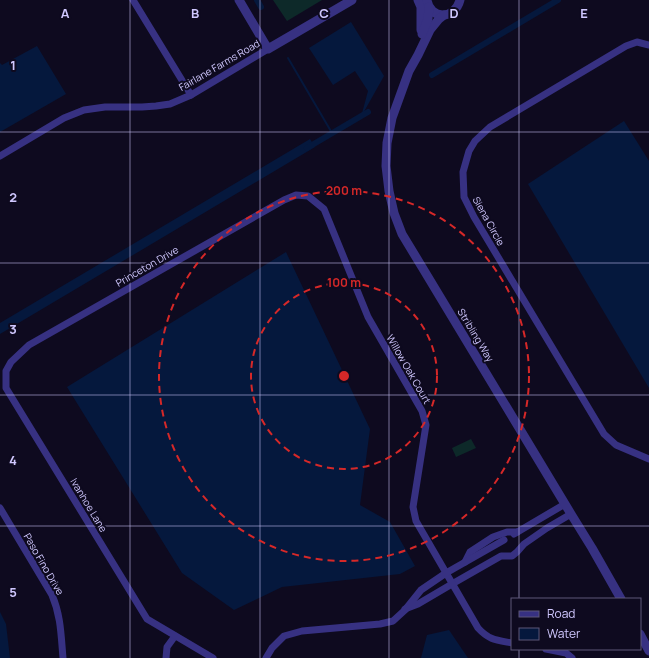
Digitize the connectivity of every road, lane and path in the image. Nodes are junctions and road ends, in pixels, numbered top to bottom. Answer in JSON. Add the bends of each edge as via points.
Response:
{"nodes":[{"id":1,"x":133,"y":0,"type":"edge"},
{"id":2,"x":239,"y":0,"type":"edge"},
{"id":3,"x":352,"y":0,"type":"edge"},
{"id":4,"x":418,"y":0,"type":"edge"},
{"id":5,"x":460,"y":0,"type":"edge"},
{"id":6,"x":428,"y":4,"type":"edge"},
{"id":7,"x":444,"y":15,"type":"junction"},
{"id":8,"x":421,"y":35,"type":"junction"},
{"id":9,"x":649,"y":45,"type":"edge"},
{"id":10,"x":268,"y":49,"type":"junction"},
{"id":11,"x":412,"y":64,"type":"junction"},
{"id":12,"x":191,"y":96,"type":"junction"},
{"id":13,"x":0,"y":156,"type":"edge"},
{"id":14,"x":308,"y":196,"type":"joint"},
{"id":15,"x":6,"y":370,"type":"joint"},
{"id":16,"x":649,"y":459,"type":"edge"},
{"id":17,"x":565,"y":504,"type":"junction"},
{"id":18,"x":0,"y":508,"type":"edge"},
{"id":19,"x":571,"y":514,"type":"junction"},
{"id":20,"x":517,"y":532,"type":"junction"},
{"id":21,"x":493,"y":537,"type":"junction"},
{"id":22,"x":497,"y":545,"type":"junction"},
{"id":23,"x":504,"y":556,"type":"junction"},
{"id":24,"x":464,"y":563,"type":"junction"},
{"id":25,"x":446,"y":573,"type":"junction"},
{"id":26,"x":452,"y":584,"type":"junction"},
{"id":27,"x":620,"y":598,"type":"edge"},
{"id":28,"x":405,"y":610,"type":"junction"},
{"id":29,"x":175,"y":636,"type":"junction"},
{"id":30,"x":641,"y":636,"type":"edge"},
{"id":31,"x":511,"y":643,"type":"edge"},
{"id":32,"x":551,"y":650,"type":"edge"},
{"id":33,"x":649,"y":651,"type":"edge"},
{"id":34,"x":208,"y":657,"type":"edge"},
{"id":35,"x":63,"y":658,"type":"edge"},
{"id":36,"x":166,"y":658,"type":"edge"},
{"id":37,"x":266,"y":658,"type":"edge"},
{"id":38,"x":572,"y":658,"type":"edge"}],
"edges":[{"from":1,"to":12,"type":"street"},
{"from":2,"to":10,"type":"street"},
{"from":3,"to":10,"type":"street","name":"Fairlane Farms Road"},
{"from":4,"to":8,"type":"street","via":[[422,16]]},
{"from":5,"to":7,"type":"street","name":"Stribling Way","via":[[455,11]]},
{"from":6,"to":7,"type":"street","via":[[433,12]]},
{"from":6,"to":8,"type":"street","name":"Stribling Way","via":[[428,19]]},
{"from":7,"to":11,"type":"street","name":"Stribling Way","via":[[430,30]]},
{"from":8,"to":11,"type":"street","name":"Stribling Way","via":[[413,53]]},
{"from":9,"to":16,"type":"street","name":"Siena Circle","via":[[637,42],[626,46],[490,127],[472,146],[463,172],[464,197],[474,217],[604,434],[616,445]]},
{"from":10,"to":12,"type":"street","name":"Fairlane Farms Road"},
{"from":11,"to":17,"type":"street","name":"Stribling Way","via":[[392,118],[387,143],[386,166],[394,213],[402,234]]},
{"from":12,"to":13,"type":"street","name":"Fairlane Farms Road","via":[[156,106],[84,110],[64,118]]},
{"from":14,"to":15,"type":"street","name":"Princeton Drive","via":[[296,195],[284,200],[29,345]]},
{"from":14,"to":25,"type":"street","name":"Willow Oak Court","via":[[324,209],[368,317],[422,411],[426,425],[413,506],[416,521]]},
{"from":15,"to":29,"type":"street","name":"Ivanhoe Lane","via":[[6,388],[147,619]]},
{"from":17,"to":19,"type":"street","name":"Stribling Way"},
{"from":17,"to":20,"type":"street"},
{"from":18,"to":35,"type":"street","name":"Paso Fino Drive","via":[[52,595],[60,621]]},
{"from":19,"to":23,"type":"street","via":[[524,544],[512,556]]},
{"from":19,"to":27,"type":"street","name":"Stribling Way"},
{"from":20,"to":21,"type":"street","via":[[507,532]]},
{"from":20,"to":22,"type":"street"},
{"from":21,"to":22,"type":"street"},
{"from":21,"to":24,"type":"street","via":[[470,552]]},
{"from":22,"to":23,"type":"street"},
{"from":22,"to":24,"type":"street"},
{"from":23,"to":26,"type":"street"},
{"from":24,"to":25,"type":"street"},
{"from":25,"to":26,"type":"street","name":"Willow Oak Court"},
{"from":25,"to":28,"type":"street","via":[[420,590]]},
{"from":26,"to":28,"type":"street"},
{"from":26,"to":31,"type":"street","name":"Willow Oak Court","via":[[478,628],[485,635]]},
{"from":28,"to":37,"type":"street","via":[[393,621],[380,624],[302,631],[284,636]]},
{"from":29,"to":34,"type":"street","name":"Ivanhoe Lane"},
{"from":29,"to":36,"type":"street","via":[[167,647]]},
{"from":30,"to":33,"type":"street"},
{"from":32,"to":38,"type":"street","via":[[566,653]]}]}
